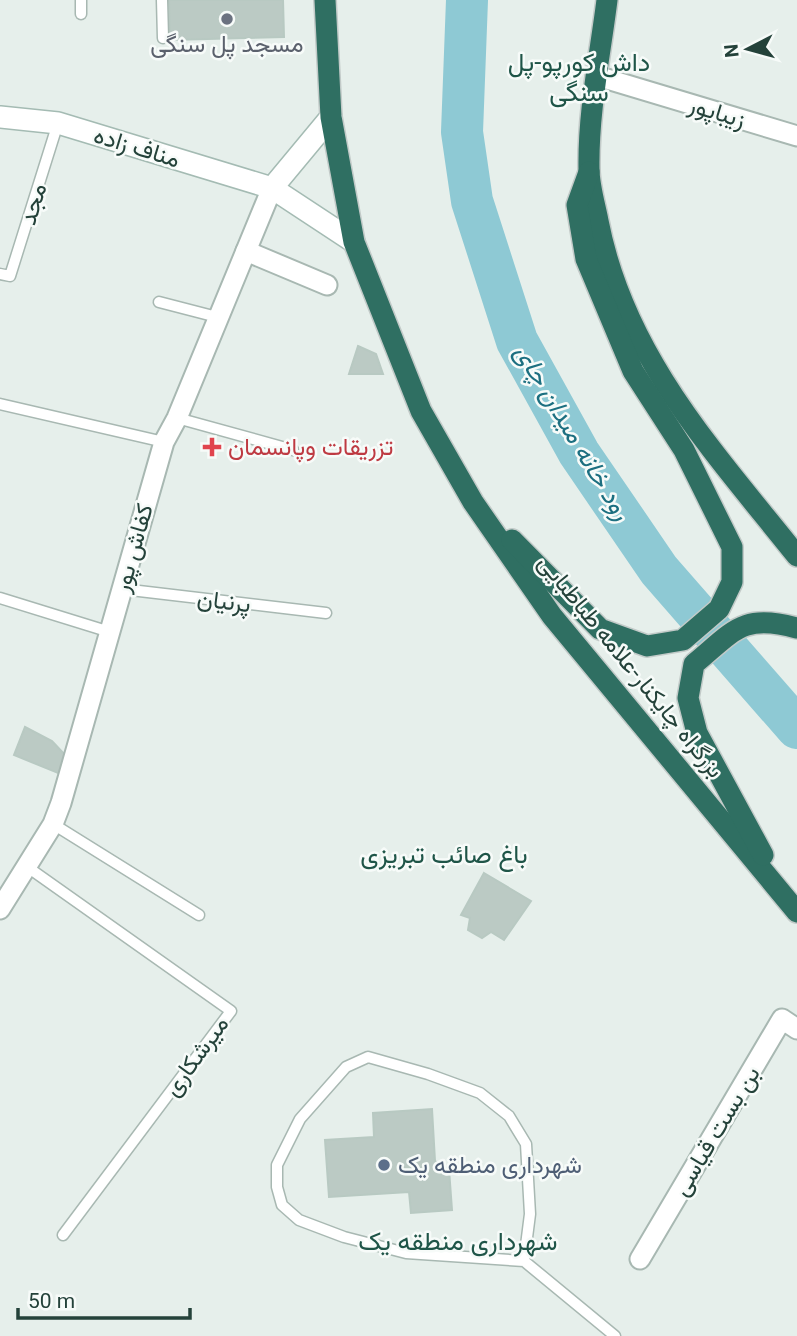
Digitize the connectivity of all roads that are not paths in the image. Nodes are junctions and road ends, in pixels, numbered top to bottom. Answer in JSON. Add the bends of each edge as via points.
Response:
{"nodes":[{"id":1,"x":81,"y":0,"type":"edge"},
{"id":2,"x":162,"y":0,"type":"edge"},
{"id":3,"x":325,"y":0,"type":"edge"},
{"id":4,"x":607,"y":0,"type":"edge"},
{"id":5,"x":81,"y":14,"type":"dead end"},
{"id":6,"x":163,"y":38,"type":"dead end"},
{"id":7,"x":597,"y":76,"type":"junction"},
{"id":8,"x":0,"y":117,"type":"edge"},
{"id":9,"x":331,"y":117,"type":"junction"},
{"id":10,"x":58,"y":123,"type":"junction"},
{"id":11,"x":797,"y":136,"type":"edge"},
{"id":12,"x":589,"y":172,"type":"junction"},
{"id":13,"x":272,"y":188,"type":"junction"},
{"id":14,"x":354,"y":242,"type":"junction"},
{"id":15,"x":246,"y":251,"type":"junction"},
{"id":16,"x":0,"y":274,"type":"edge"},
{"id":17,"x":327,"y":285,"type":"dead end"},
{"id":18,"x":159,"y":302,"type":"dead end"},
{"id":19,"x":217,"y":317,"type":"junction"},
{"id":20,"x":0,"y":404,"type":"edge"},
{"id":21,"x":177,"y":418,"type":"junction"},
{"id":22,"x":164,"y":442,"type":"junction"},
{"id":23,"x":293,"y":450,"type":"dead end"},
{"id":24,"x":473,"y":502,"type":"junction"},
{"id":25,"x":797,"y":556,"type":"edge"},
{"id":26,"x":122,"y":589,"type":"junction"},
{"id":27,"x":0,"y":598,"type":"edge"},
{"id":28,"x":326,"y":613,"type":"dead end"},
{"id":29,"x":797,"y":628,"type":"edge"},
{"id":30,"x":110,"y":632,"type":"junction"},
{"id":31,"x":53,"y":824,"type":"junction"},
{"id":32,"x":26,"y":866,"type":"junction"},
{"id":33,"x":2,"y":900,"type":"edge"},
{"id":34,"x":791,"y":904,"type":"edge"},
{"id":35,"x":199,"y":915,"type":"dead end"},
{"id":36,"x":797,"y":1029,"type":"edge"},
{"id":37,"x":63,"y":1235,"type":"dead end"},
{"id":38,"x":640,"y":1259,"type":"dead end"},
{"id":39,"x":524,"y":1261,"type":"junction"},
{"id":40,"x":615,"y":1336,"type":"edge"}],
"edges":[{"from":1,"to":5,"type":"lane"},
{"from":2,"to":6,"type":"lane"},
{"from":3,"to":9,"type":"highway","name":"بزرگراه چایکنار-علامه طباطبایی"},
{"from":4,"to":7,"type":"highway"},
{"from":7,"to":11,"type":"street","name":"زیباپور"},
{"from":7,"to":12,"type":"highway","via":[[591,103]]},
{"from":8,"to":10,"type":"street","name":"مناف زاده"},
{"from":9,"to":13,"type":"street"},
{"from":9,"to":14,"type":"highway","name":"بزرگراه چایکنار-علامه طباطبایی"},
{"from":10,"to":13,"type":"street","name":"مناف زاده"},
{"from":10,"to":16,"type":"lane","name":"مجد","via":[[10,276]]},
{"from":12,"to":24,"type":"highway","via":[[577,205],[586,259],[633,371],[684,450],[732,547],[732,582],[719,609],[683,640],[647,646],[600,629]]},
{"from":12,"to":25,"type":"highway","via":[[606,261],[636,338],[698,433]]},
{"from":13,"to":14,"type":"street","name":"مناف زاده"},
{"from":13,"to":15,"type":"street","name":"کفاش پور"},
{"from":14,"to":24,"type":"highway","name":"بزرگراه چایکنار-علامه طباطبایی","via":[[421,411]]},
{"from":15,"to":17,"type":"street"},
{"from":15,"to":19,"type":"street","name":"کفاش پور"},
{"from":18,"to":19,"type":"lane"},
{"from":19,"to":21,"type":"street","name":"کفاش پور"},
{"from":20,"to":22,"type":"lane"},
{"from":21,"to":22,"type":"street","name":"کفاش پور"},
{"from":21,"to":23,"type":"lane"},
{"from":22,"to":26,"type":"street","name":"کفاش پور"},
{"from":24,"to":34,"type":"highway","name":"بزرگراه چایکنار-علامه طباطبایی","via":[[552,616]]},
{"from":26,"to":28,"type":"lane","name":"پرنیان"},
{"from":26,"to":30,"type":"street","name":"کفاش پور"},
{"from":27,"to":30,"type":"lane"},
{"from":29,"to":34,"type":"highway","via":[[774,622],[743,624],[694,664],[688,698],[697,733]]},
{"from":30,"to":31,"type":"street","name":"کفاش پور"},
{"from":31,"to":32,"type":"street","name":"کفاش پور"},
{"from":31,"to":35,"type":"lane"},
{"from":32,"to":33,"type":"street","name":"کفاش پور"},
{"from":32,"to":37,"type":"lane","name":"میرشکاری","via":[[231,1011]]},
{"from":36,"to":38,"type":"street","name":"بن بست قیاسی","via":[[782,1019]]},
{"from":39,"to":39,"type":"lane","via":[[530,1214],[526,1144],[509,1116],[480,1093],[368,1058],[346,1067],[300,1119],[277,1165],[276,1187],[282,1205],[299,1220],[406,1253]]},
{"from":39,"to":40,"type":"lane"}]}
